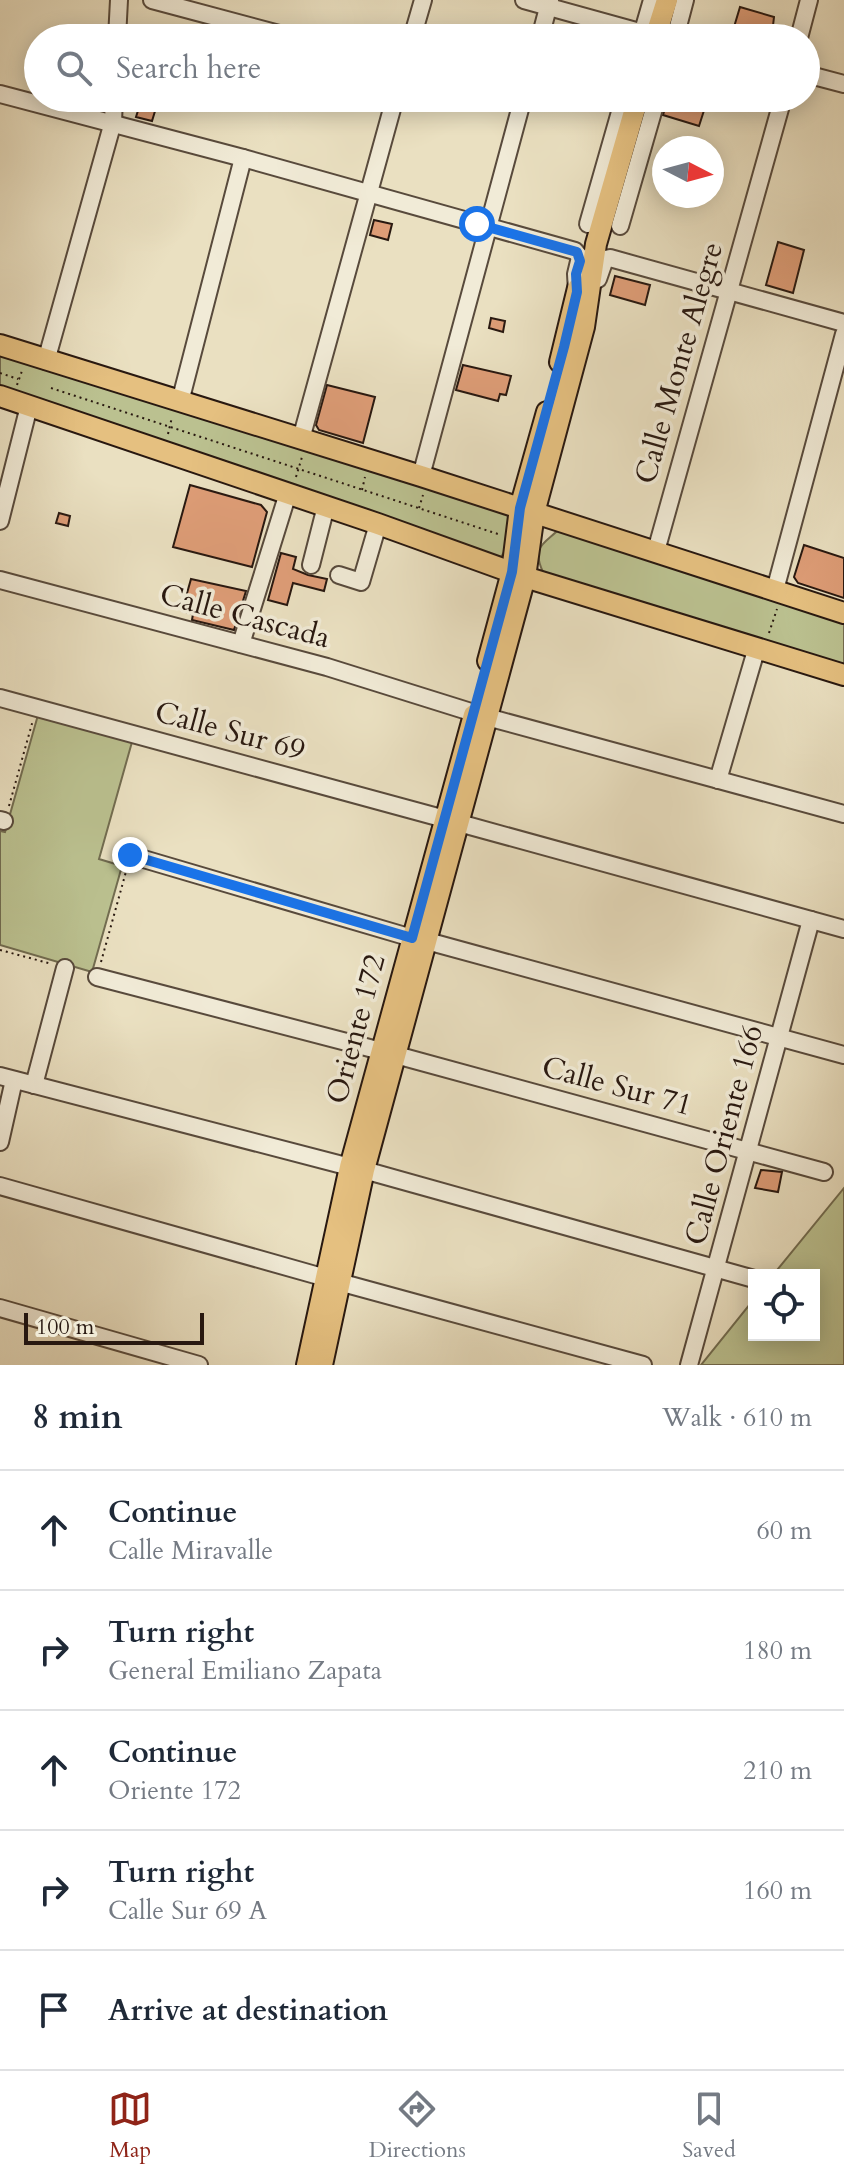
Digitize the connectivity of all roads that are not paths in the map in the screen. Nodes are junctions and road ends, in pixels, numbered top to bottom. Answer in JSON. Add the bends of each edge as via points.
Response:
{"nodes":[{"id":1,"x":119,"y":0,"type":"edge"},
{"id":2,"x":152,"y":0,"type":"edge"},
{"id":3,"x":423,"y":0,"type":"edge"},
{"id":4,"x":524,"y":0,"type":"edge"},
{"id":5,"x":652,"y":0,"type":"edge"},
{"id":6,"x":667,"y":0,"type":"edge"},
{"id":7,"x":685,"y":0,"type":"edge"},
{"id":8,"x":809,"y":0,"type":"edge"},
{"id":9,"x":549,"y":4,"type":"edge"},
{"id":10,"x":118,"y":24,"type":"edge"},
{"id":11,"x":242,"y":24,"type":"edge"},
{"id":12,"x":416,"y":24,"type":"edge"},
{"id":13,"x":544,"y":24,"type":"edge"},
{"id":14,"x":610,"y":24,"type":"edge"},
{"id":15,"x":648,"y":24,"type":"edge"},
{"id":16,"x":653,"y":24,"type":"edge"},
{"id":17,"x":679,"y":24,"type":"edge"},
{"id":18,"x":803,"y":24,"type":"edge"},
{"id":19,"x":820,"y":78,"type":"edge"},
{"id":20,"x":844,"y":84,"type":"edge"},
{"id":21,"x":0,"y":94,"type":"edge"},
{"id":22,"x":24,"y":100,"type":"edge"},
{"id":23,"x":73,"y":112,"type":"edge"},
{"id":24,"x":113,"y":112,"type":"edge"},
{"id":25,"x":391,"y":112,"type":"edge"},
{"id":26,"x":519,"y":112,"type":"edge"},
{"id":27,"x":620,"y":112,"type":"edge"},
{"id":28,"x":634,"y":112,"type":"edge"},
{"id":29,"x":653,"y":112,"type":"edge"},
{"id":30,"x":779,"y":112,"type":"edge"},
{"id":31,"x":113,"y":122,"type":"junction"},
{"id":32,"x":243,"y":158,"type":"junction"},
{"id":33,"x":369,"y":195,"type":"junction"},
{"id":34,"x":588,"y":224,"type":"dead end"},
{"id":35,"x":620,"y":226,"type":"dead end"},
{"id":36,"x":488,"y":227,"type":"junction"},
{"id":37,"x":588,"y":249,"type":"junction"},
{"id":38,"x":728,"y":293,"type":"junction"},
{"id":39,"x":844,"y":323,"type":"edge"},
{"id":40,"x":584,"y":327,"type":"junction"},
{"id":41,"x":844,"y":334,"type":"edge"},
{"id":42,"x":0,"y":345,"type":"edge"},
{"id":43,"x":46,"y":365,"type":"junction"},
{"id":44,"x":15,"y":398,"type":"edge"},
{"id":45,"x":178,"y":401,"type":"junction"},
{"id":46,"x":304,"y":439,"type":"junction"},
{"id":47,"x":421,"y":476,"type":"junction"},
{"id":48,"x":289,"y":493,"type":"junction"},
{"id":49,"x":326,"y":506,"type":"junction"},
{"id":50,"x":527,"y":510,"type":"junction"},
{"id":51,"x":0,"y":521,"type":"edge"},
{"id":52,"x":378,"y":524,"type":"junction"},
{"id":53,"x":656,"y":551,"type":"junction"},
{"id":54,"x":311,"y":565,"type":"dead end"},
{"id":55,"x":339,"y":575,"type":"dead end"},
{"id":56,"x":519,"y":575,"type":"junction"},
{"id":57,"x":0,"y":580,"type":"edge"},
{"id":58,"x":778,"y":591,"type":"junction"},
{"id":59,"x":844,"y":613,"type":"edge"},
{"id":60,"x":241,"y":644,"type":"junction"},
{"id":61,"x":761,"y":648,"type":"junction"},
{"id":62,"x":844,"y":675,"type":"edge"},
{"id":63,"x":0,"y":698,"type":"edge"},
{"id":64,"x":480,"y":715,"type":"junction"},
{"id":65,"x":718,"y":780,"type":"junction"},
{"id":66,"x":844,"y":814,"type":"edge"},
{"id":67,"x":452,"y":821,"type":"junction"},
{"id":68,"x":130,"y":855,"type":"road end"},
{"id":69,"x":811,"y":920,"type":"junction"},
{"id":70,"x":844,"y":929,"type":"edge"},
{"id":71,"x":419,"y":940,"type":"junction"},
{"id":72,"x":65,"y":968,"type":"road end"},
{"id":73,"x":97,"y":977,"type":"road end"},
{"id":74,"x":780,"y":1038,"type":"junction"},
{"id":75,"x":388,"y":1053,"type":"junction"},
{"id":76,"x":844,"y":1055,"type":"edge"},
{"id":77,"x":7,"y":1078,"type":"edge"},
{"id":78,"x":34,"y":1085,"type":"junction"},
{"id":79,"x":0,"y":1142,"type":"edge"},
{"id":80,"x":748,"y":1151,"type":"junction"},
{"id":81,"x":357,"y":1169,"type":"junction"},
{"id":82,"x":824,"y":1172,"type":"dead end"},
{"id":83,"x":0,"y":1186,"type":"edge"},
{"id":84,"x":717,"y":1270,"type":"junction"},
{"id":85,"x":748,"y":1278,"type":"edge"},
{"id":86,"x":332,"y":1280,"type":"junction"},
{"id":87,"x":0,"y":1308,"type":"edge"},
{"id":88,"x":199,"y":1365,"type":"edge"},
{"id":89,"x":307,"y":1365,"type":"edge"},
{"id":90,"x":322,"y":1365,"type":"edge"},
{"id":91,"x":643,"y":1365,"type":"edge"},
{"id":92,"x":689,"y":1365,"type":"edge"}],
"edges":[{"from":1,"to":10,"type":"street"},
{"from":2,"to":11,"type":"street"},
{"from":3,"to":12,"type":"street"},
{"from":4,"to":9,"type":"street"},
{"from":5,"to":15,"type":"street"},
{"from":6,"to":16,"type":"main road"},
{"from":7,"to":17,"type":"street"},
{"from":8,"to":18,"type":"street"},
{"from":9,"to":13,"type":"street"},
{"from":9,"to":14,"type":"street"},
{"from":19,"to":20,"type":"street"},
{"from":21,"to":22,"type":"street"},
{"from":23,"to":31,"type":"street"},
{"from":24,"to":31,"type":"street"},
{"from":25,"to":33,"type":"street"},
{"from":26,"to":36,"type":"street"},
{"from":27,"to":34,"type":"street"},
{"from":28,"to":37,"type":"main road"},
{"from":29,"to":35,"type":"street"},
{"from":30,"to":38,"type":"street","name":"Calle Monte Alegre"},
{"from":31,"to":32,"type":"street"},
{"from":31,"to":43,"type":"street"},
{"from":32,"to":33,"type":"street"},
{"from":32,"to":45,"type":"street"},
{"from":33,"to":36,"type":"street"},
{"from":33,"to":46,"type":"street"},
{"from":36,"to":37,"type":"street"},
{"from":36,"to":47,"type":"street"},
{"from":37,"to":40,"type":"main road"},
{"from":37,"to":50,"type":"main road"},
{"from":38,"to":39,"type":"street"},
{"from":38,"to":40,"type":"street","via":[[608,258]]},
{"from":38,"to":53,"type":"street","name":"Calle Monte Alegre"},
{"from":40,"to":50,"type":"main road"},
{"from":41,"to":58,"type":"street"},
{"from":42,"to":43,"type":"main road"},
{"from":43,"to":45,"type":"main road"},
{"from":44,"to":48,"type":"main road"},
{"from":44,"to":51,"type":"street"},
{"from":45,"to":46,"type":"main road"},
{"from":46,"to":47,"type":"main road"},
{"from":47,"to":50,"type":"main road"},
{"from":48,"to":49,"type":"main road"},
{"from":48,"to":60,"type":"street"},
{"from":49,"to":52,"type":"main road"},
{"from":49,"to":54,"type":"street"},
{"from":50,"to":53,"type":"main road"},
{"from":50,"to":56,"type":"main road","name":"Oriente 172"},
{"from":52,"to":55,"type":"street","via":[[361,582]]},
{"from":52,"to":56,"type":"main road"},
{"from":53,"to":58,"type":"main road"},
{"from":56,"to":61,"type":"main road"},
{"from":56,"to":64,"type":"main road","name":"Oriente 172"},
{"from":57,"to":60,"type":"street","name":"Calle Cascada"},
{"from":58,"to":59,"type":"main road"},
{"from":60,"to":64,"type":"street","name":"Calle Cascada"},
{"from":61,"to":62,"type":"main road"},
{"from":61,"to":65,"type":"street"},
{"from":63,"to":67,"type":"street","name":"Calle Sur 69"},
{"from":64,"to":65,"type":"street","name":"Calle Cascada"},
{"from":64,"to":67,"type":"main road","name":"Oriente 172"},
{"from":65,"to":66,"type":"street","name":"Calle Cascada"},
{"from":67,"to":69,"type":"street","name":"Calle Sur 69"},
{"from":67,"to":71,"type":"main road","name":"Oriente 172"},
{"from":68,"to":71,"type":"street"},
{"from":69,"to":70,"type":"street","name":"Calle Sur 69"},
{"from":69,"to":74,"type":"street","name":"Calle Oriente 166"},
{"from":71,"to":74,"type":"street"},
{"from":71,"to":75,"type":"main road","name":"Oriente 172"},
{"from":72,"to":78,"type":"street"},
{"from":73,"to":75,"type":"street","name":"Calle Sur 71"},
{"from":74,"to":76,"type":"street"},
{"from":74,"to":80,"type":"street","name":"Calle Oriente 166"},
{"from":75,"to":80,"type":"street","name":"Calle Sur 71"},
{"from":75,"to":81,"type":"main road","name":"Oriente 172"},
{"from":77,"to":78,"type":"street"},
{"from":77,"to":79,"type":"street"},
{"from":78,"to":81,"type":"street"},
{"from":80,"to":82,"type":"street","name":"Calle Sur 71"},
{"from":80,"to":84,"type":"street","name":"Calle Oriente 166"},
{"from":81,"to":84,"type":"street"},
{"from":81,"to":86,"type":"main road","name":"Oriente 172"},
{"from":83,"to":86,"type":"street"},
{"from":84,"to":85,"type":"street"},
{"from":84,"to":92,"type":"street","name":"Calle Oriente 166"},
{"from":86,"to":89,"type":"main road","name":"Oriente 172"},
{"from":86,"to":90,"type":"main road","name":"Oriente 172"},
{"from":86,"to":91,"type":"street"},
{"from":87,"to":88,"type":"street"}]}
